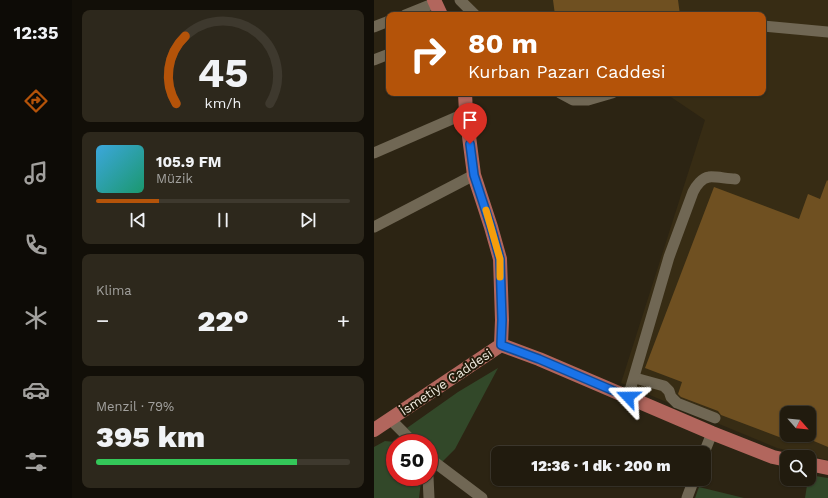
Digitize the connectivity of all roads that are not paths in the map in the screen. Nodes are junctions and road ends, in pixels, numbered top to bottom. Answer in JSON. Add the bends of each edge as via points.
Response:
{"nodes":[{"id":1,"x":460,"y":0,"type":"edge"},
{"id":2,"x":437,"y":6,"type":"edge"},
{"id":3,"x":416,"y":12,"type":"edge"},
{"id":4,"x":473,"y":12,"type":"edge"},
{"id":5,"x":386,"y":22,"type":"edge"},
{"id":6,"x":766,"y":26,"type":"edge"},
{"id":7,"x":374,"y":27,"type":"edge"},
{"id":8,"x":828,"y":32,"type":"edge"},
{"id":9,"x":386,"y":55,"type":"edge"},
{"id":10,"x":374,"y":60,"type":"edge"},
{"id":11,"x":465,"y":96,"type":"edge"},
{"id":12,"x":566,"y":96,"type":"edge"},
{"id":13,"x":602,"y":96,"type":"edge"},
{"id":14,"x":466,"y":113,"type":"junction"},
{"id":15,"x":374,"y":153,"type":"edge"},
{"id":16,"x":474,"y":175,"type":"junction"},
{"id":17,"x":734,"y":179,"type":"dead end"},
{"id":18,"x":374,"y":227,"type":"edge"},
{"id":19,"x":501,"y":345,"type":"junction"},
{"id":20,"x":635,"y":378,"type":"junction"},
{"id":21,"x":628,"y":397,"type":"junction"},
{"id":22,"x":715,"y":418,"type":"dead end"},
{"id":23,"x":390,"y":419,"type":"junction"},
{"id":24,"x":374,"y":430,"type":"edge"},
{"id":25,"x":712,"y":433,"type":"junction"},
{"id":26,"x":405,"y":434,"type":"edge"},
{"id":27,"x":707,"y":446,"type":"edge"},
{"id":28,"x":780,"y":458,"type":"edge"},
{"id":29,"x":438,"y":465,"type":"edge"},
{"id":30,"x":816,"y":465,"type":"edge"},
{"id":31,"x":828,"y":468,"type":"edge"},
{"id":32,"x":428,"y":486,"type":"edge"},
{"id":33,"x":691,"y":486,"type":"edge"},
{"id":34,"x":428,"y":498,"type":"edge"},
{"id":35,"x":482,"y":498,"type":"edge"},
{"id":36,"x":687,"y":498,"type":"edge"}],
"edges":[{"from":1,"to":4,"type":"street"},
{"from":2,"to":3,"type":"street"},
{"from":5,"to":7,"type":"street"},
{"from":6,"to":8,"type":"street"},
{"from":9,"to":10,"type":"street"},
{"from":11,"to":14,"type":"main road"},
{"from":12,"to":13,"type":"street","via":[[573,100],[588,100]]},
{"from":14,"to":15,"type":"street"},
{"from":14,"to":16,"type":"main road"},
{"from":16,"to":18,"type":"street"},
{"from":16,"to":19,"type":"main road","via":[[500,259]]},
{"from":17,"to":20,"type":"street","via":[[709,177],[699,183],[693,192],[669,257]]},
{"from":19,"to":21,"type":"main road","name":"İsmetiye Caddesi"},
{"from":19,"to":23,"type":"main road","name":"İsmetiye Caddesi"},
{"from":20,"to":21,"type":"street"},
{"from":20,"to":22,"type":"street","via":[[664,386],[677,403]]},
{"from":21,"to":25,"type":"main road","name":"İsmetiye Caddesi"},
{"from":23,"to":24,"type":"main road","name":"İsmetiye Caddesi"},
{"from":23,"to":26,"type":"street"},
{"from":25,"to":27,"type":"street"},
{"from":25,"to":28,"type":"main road","name":"İsmetiye Caddesi"},
{"from":29,"to":35,"type":"street"},
{"from":30,"to":31,"type":"main road"},
{"from":32,"to":34,"type":"street"},
{"from":33,"to":36,"type":"street"}]}
